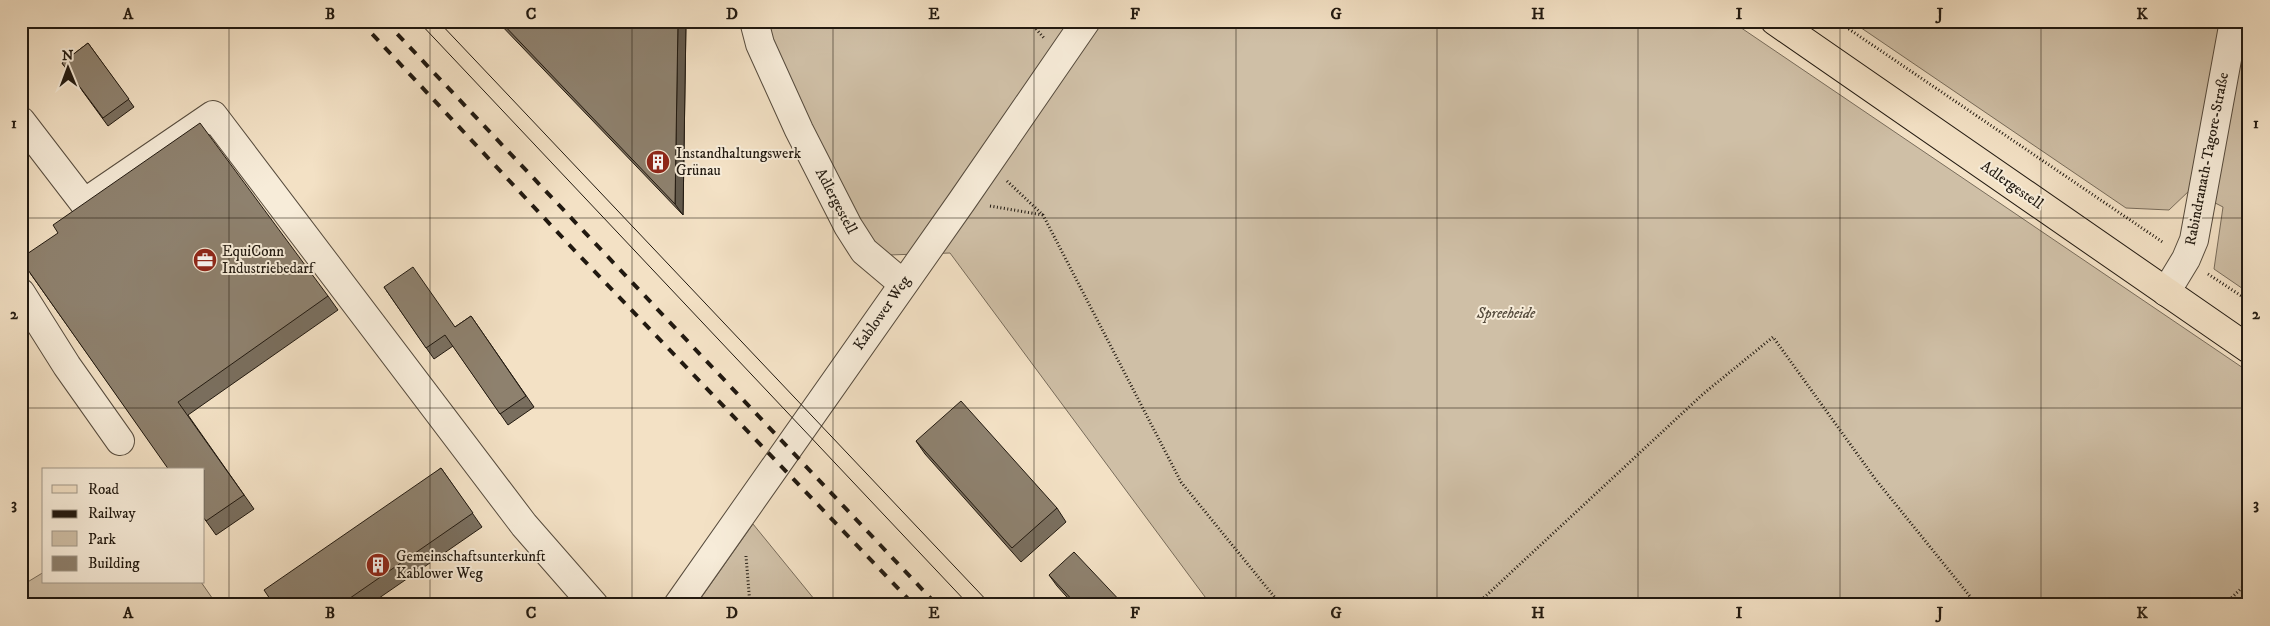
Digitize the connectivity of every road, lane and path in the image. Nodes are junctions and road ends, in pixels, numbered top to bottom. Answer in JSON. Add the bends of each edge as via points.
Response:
{"nodes":[{"id":1,"x":754,"y":21,"type":"edge"},
{"id":2,"x":1086,"y":21,"type":"edge"},
{"id":3,"x":1775,"y":21,"type":"edge"},
{"id":4,"x":1837,"y":21,"type":"edge"},
{"id":5,"x":2234,"y":21,"type":"edge"},
{"id":6,"x":21,"y":121,"type":"edge"},
{"id":7,"x":988,"y":164,"type":"junction"},
{"id":8,"x":962,"y":201,"type":"junction"},
{"id":9,"x":1043,"y":215,"type":"junction"},
{"id":10,"x":2186,"y":259,"type":"junction"},
{"id":11,"x":902,"y":283,"type":"junction"},
{"id":12,"x":2166,"y":292,"type":"junction"},
{"id":13,"x":21,"y":293,"type":"edge"},
{"id":14,"x":2249,"y":301,"type":"edge"},
{"id":15,"x":2249,"y":349,"type":"edge"},
{"id":16,"x":120,"y":441,"type":"dead end"},
{"id":17,"x":732,"y":528,"type":"junction"},
{"id":18,"x":2249,"y":581,"type":"edge"},
{"id":19,"x":21,"y":602,"type":"edge"},
{"id":20,"x":30,"y":605,"type":"edge"},
{"id":21,"x":594,"y":605,"type":"edge"},
{"id":22,"x":678,"y":605,"type":"edge"},
{"id":23,"x":750,"y":605,"type":"edge"},
{"id":24,"x":1281,"y":605,"type":"edge"},
{"id":25,"x":1476,"y":605,"type":"edge"},
{"id":26,"x":1977,"y":605,"type":"edge"},
{"id":27,"x":2224,"y":605,"type":"edge"}],
"edges":[{"from":1,"to":11,"type":"street","name":"Adlergestell","via":[[760,44],[795,121],[848,226],[864,251]]},
{"from":2,"to":7,"type":"street","name":"Kablower Weg"},
{"from":3,"to":12,"type":"main road","name":"Adlergestell"},
{"from":4,"to":10,"type":"path"},
{"from":5,"to":10,"type":"street","name":"Rabindranath-Tagore-Straße","via":[[2194,240]]},
{"from":6,"to":21,"type":"street","via":[[84,203],[213,115],[524,525]]},
{"from":7,"to":8,"type":"street","name":"Kablower Weg"},
{"from":7,"to":9,"type":"path"},
{"from":8,"to":9,"type":"path"},
{"from":8,"to":11,"type":"street","name":"Kablower Weg"},
{"from":9,"to":24,"type":"path","via":[[1181,482]]},
{"from":10,"to":12,"type":"street","name":"Rabindranath-Tagore-Straße"},
{"from":10,"to":14,"type":"path"},
{"from":11,"to":17,"type":"street","name":"Kablower Weg"},
{"from":12,"to":15,"type":"main road","name":"Adlergestell"},
{"from":13,"to":16,"type":"street"},
{"from":17,"to":22,"type":"street","name":"Kablower Weg"},
{"from":17,"to":23,"type":"path","via":[[745,552]]},
{"from":18,"to":27,"type":"path"},
{"from":19,"to":20,"type":"path"},
{"from":25,"to":26,"type":"path","via":[[1703,394],[1773,337],[1876,480]]}]}
